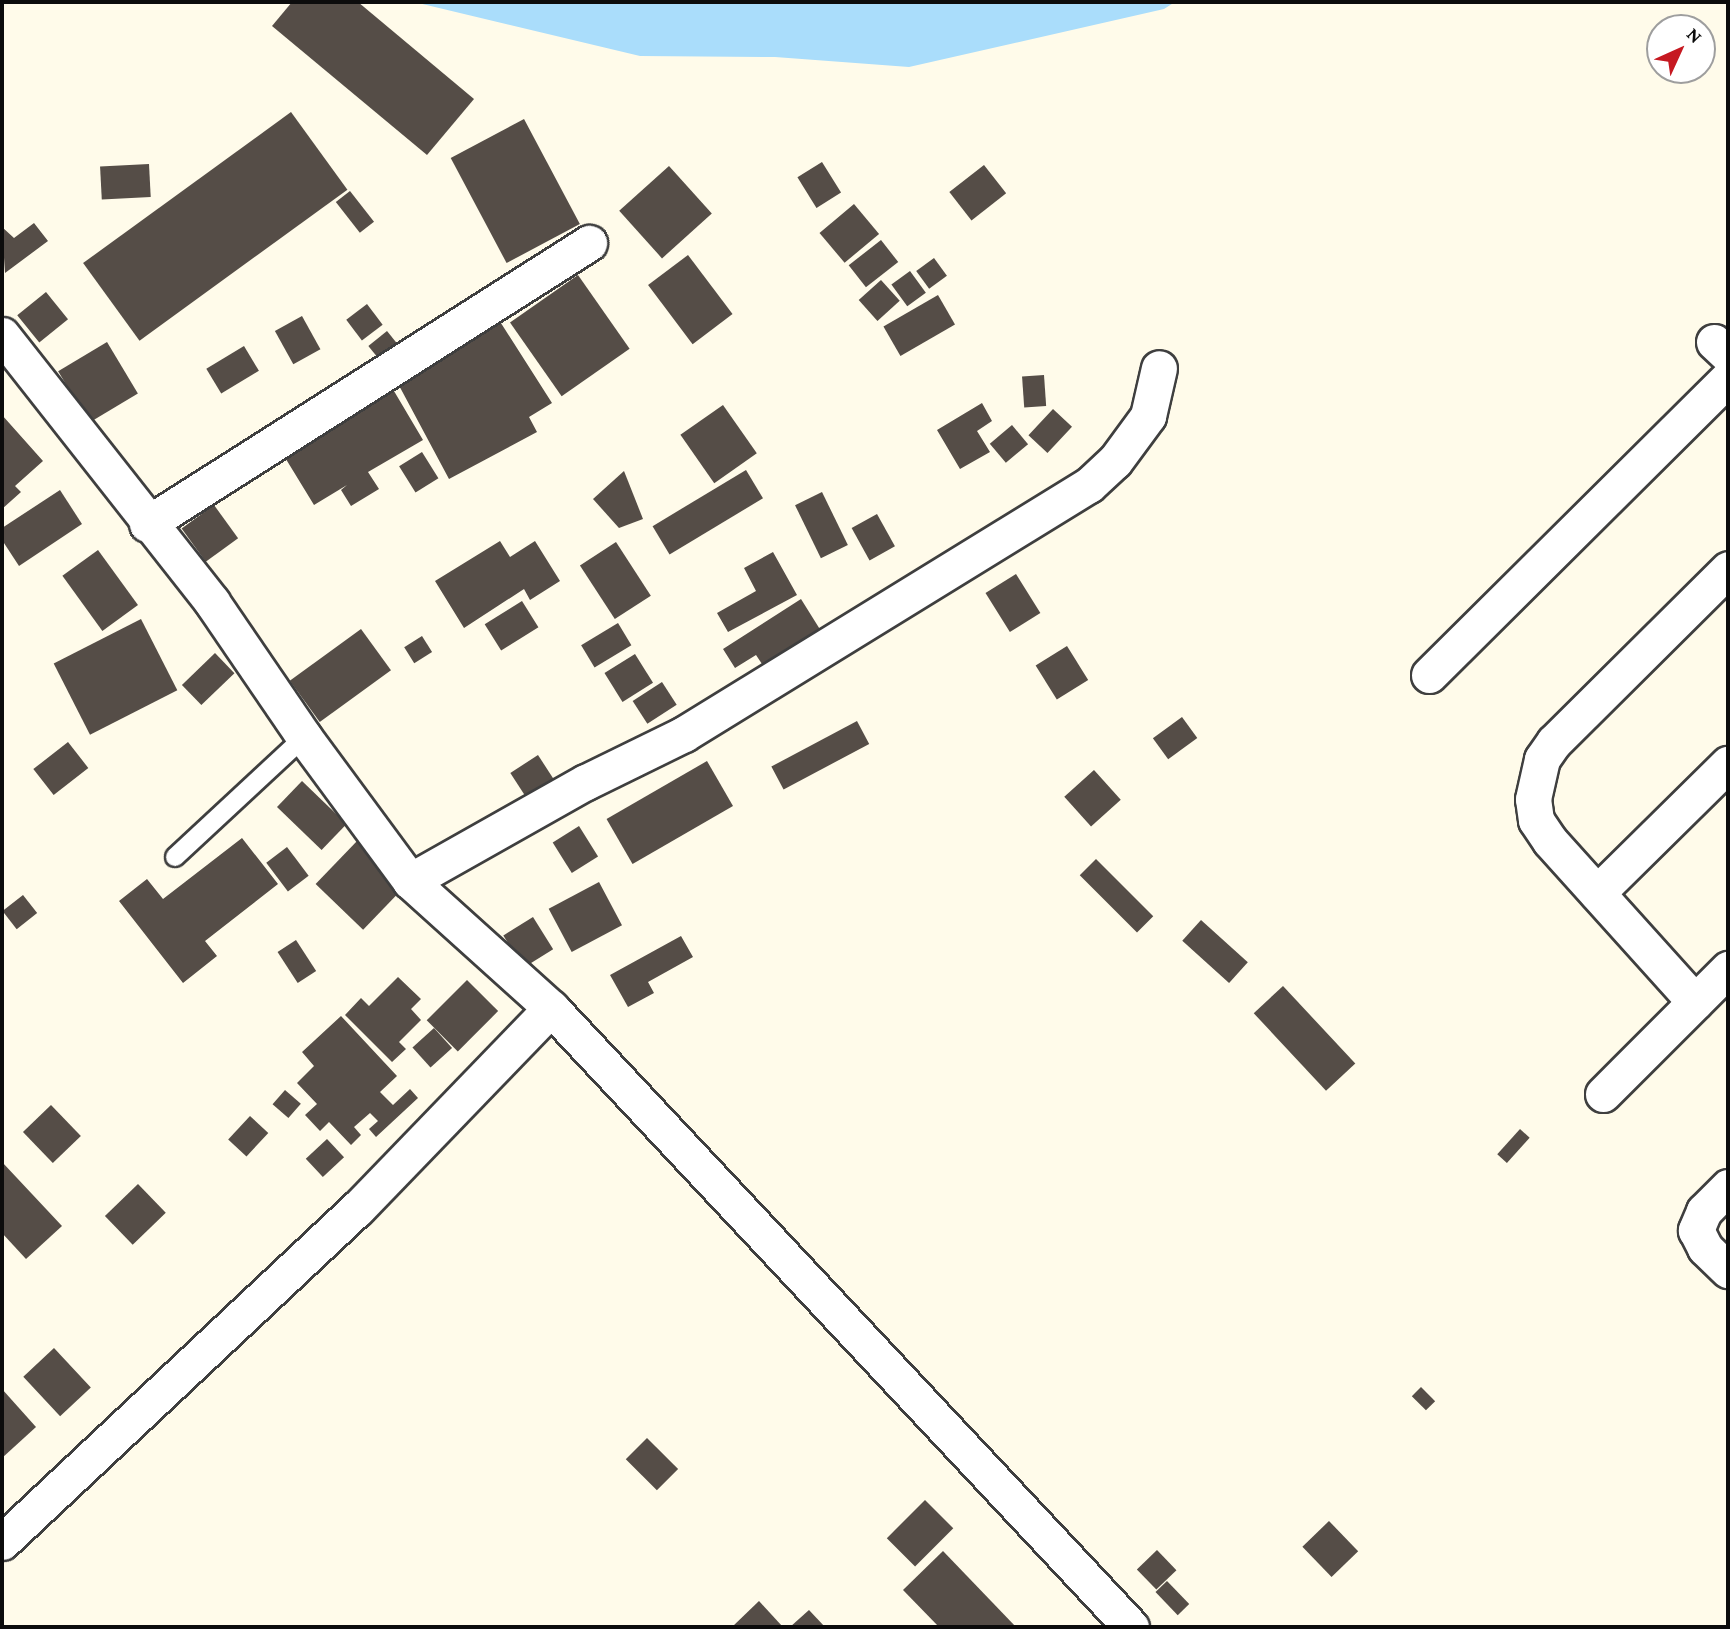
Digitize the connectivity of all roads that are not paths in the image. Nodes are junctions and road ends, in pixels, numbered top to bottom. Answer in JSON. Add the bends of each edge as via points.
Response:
{"nodes":[{"id":1,"x":589,"y":243,"type":"dead end"},
{"id":2,"x":2,"y":335,"type":"edge"},
{"id":3,"x":1159,"y":368,"type":"dead end"},
{"id":4,"x":1728,"y":379,"type":"edge"},
{"id":5,"x":147,"y":523,"type":"junction"},
{"id":6,"x":1728,"y":569,"type":"edge"},
{"id":7,"x":1429,"y":675,"type":"dead end"},
{"id":8,"x":303,"y":737,"type":"junction"},
{"id":9,"x":1728,"y":764,"type":"edge"},
{"id":10,"x":175,"y":857,"type":"dead end"},
{"id":11,"x":410,"y":881,"type":"junction"},
{"id":12,"x":1597,"y":893,"type":"junction"},
{"id":13,"x":1728,"y":969,"type":"edge"},
{"id":14,"x":1695,"y":1002,"type":"junction"},
{"id":15,"x":551,"y":1008,"type":"junction"},
{"id":16,"x":1603,"y":1094,"type":"dead end"},
{"id":17,"x":1728,"y":1187,"type":"edge"},
{"id":18,"x":1728,"y":1270,"type":"edge"},
{"id":19,"x":2,"y":1542,"type":"edge"},
{"id":20,"x":1122,"y":1624,"type":"edge"}],
"edges":[{"from":1,"to":5,"type":"street"},
{"from":2,"to":5,"type":"street"},
{"from":3,"to":11,"type":"street","via":[[1148,416],[1115,461],[1089,485],[684,734],[586,782]]},
{"from":4,"to":7,"type":"street"},
{"from":5,"to":8,"type":"street","via":[[212,602]]},
{"from":6,"to":12,"type":"street","via":[[1542,759],[1533,799],[1536,820]]},
{"from":8,"to":10,"type":"lane"},
{"from":8,"to":11,"type":"street"},
{"from":9,"to":12,"type":"street"},
{"from":11,"to":15,"type":"street"},
{"from":12,"to":14,"type":"street"},
{"from":13,"to":14,"type":"street"},
{"from":14,"to":16,"type":"street"},
{"from":15,"to":19,"type":"street","via":[[330,1235]]},
{"from":15,"to":20,"type":"street"},
{"from":17,"to":18,"type":"street","via":[[1704,1211],[1696,1230],[1705,1248]]}]}
